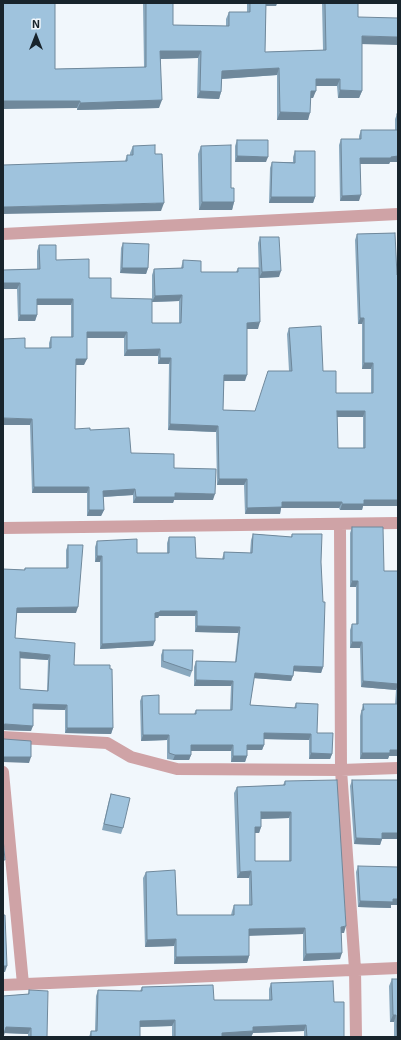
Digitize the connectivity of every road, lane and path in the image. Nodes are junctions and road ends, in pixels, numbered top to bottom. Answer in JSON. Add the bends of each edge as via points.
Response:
{"nodes":[{"id":1,"x":398,"y":214,"type":"edge"},
{"id":2,"x":3,"y":234,"type":"edge"},
{"id":3,"x":398,"y":523,"type":"edge"},
{"id":4,"x":340,"y":525,"type":"junction"},
{"id":5,"x":3,"y":528,"type":"edge"},
{"id":6,"x":3,"y":737,"type":"edge"},
{"id":7,"x":398,"y":768,"type":"edge"},
{"id":8,"x":341,"y":770,"type":"junction"},
{"id":9,"x":3,"y":772,"type":"edge"},
{"id":10,"x":398,"y":968,"type":"edge"},
{"id":11,"x":356,"y":970,"type":"junction"},
{"id":12,"x":23,"y":984,"type":"junction"},
{"id":13,"x":3,"y":985,"type":"edge"},
{"id":14,"x":356,"y":1037,"type":"edge"}],
"edges":[{"from":1,"to":2,"type":"street"},
{"from":3,"to":4,"type":"street"},
{"from":4,"to":5,"type":"street"},
{"from":4,"to":8,"type":"street"},
{"from":6,"to":8,"type":"street","via":[[107,743],[131,757],[177,769]]},
{"from":7,"to":8,"type":"street"},
{"from":8,"to":11,"type":"street"},
{"from":9,"to":12,"type":"street"},
{"from":10,"to":11,"type":"street"},
{"from":11,"to":12,"type":"street"},
{"from":11,"to":14,"type":"street"},
{"from":12,"to":13,"type":"street"}]}
